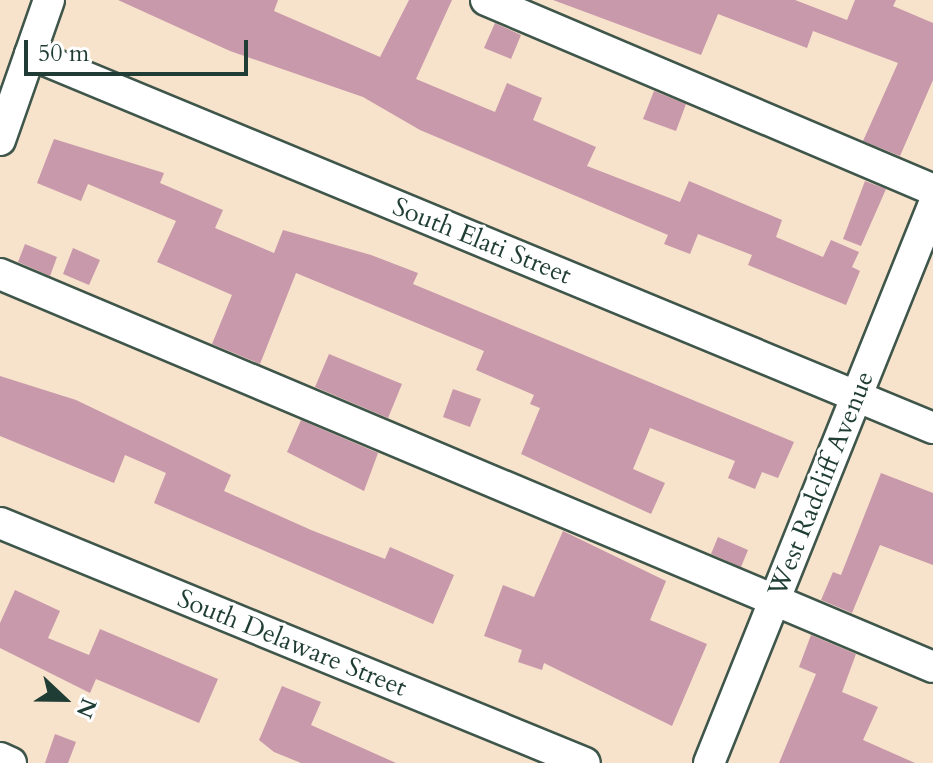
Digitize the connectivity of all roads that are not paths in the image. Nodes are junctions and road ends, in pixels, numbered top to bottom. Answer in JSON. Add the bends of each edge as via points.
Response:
{"nodes":[{"id":1,"x":49,"y":0,"type":"edge"},
{"id":2,"x":486,"y":0,"type":"edge"},
{"id":3,"x":30,"y":54,"type":"junction"},
{"id":4,"x":0,"y":140,"type":"edge"},
{"id":5,"x":933,"y":190,"type":"edge"},
{"id":6,"x":933,"y":206,"type":"edge"},
{"id":7,"x":0,"y":274,"type":"edge"},
{"id":8,"x":856,"y":396,"type":"junction"},
{"id":9,"x":933,"y":428,"type":"edge"},
{"id":10,"x":0,"y":523,"type":"edge"},
{"id":11,"x":774,"y":601,"type":"junction"},
{"id":12,"x":933,"y":667,"type":"edge"},
{"id":13,"x":0,"y":758,"type":"edge"},
{"id":14,"x":11,"y":763,"type":"edge"},
{"id":15,"x":585,"y":763,"type":"edge"},
{"id":16,"x":709,"y":763,"type":"edge"}],
"edges":[{"from":1,"to":3,"type":"street"},
{"from":2,"to":5,"type":"street"},
{"from":3,"to":4,"type":"street"},
{"from":3,"to":8,"type":"street","name":"South Elati Street"},
{"from":6,"to":8,"type":"street","name":"West Radcliff Avenue"},
{"from":7,"to":11,"type":"street"},
{"from":8,"to":9,"type":"street","name":"South Elati Street"},
{"from":8,"to":11,"type":"street","name":"West Radcliff Avenue"},
{"from":10,"to":15,"type":"street","name":"South Delaware Street"},
{"from":11,"to":12,"type":"street"},
{"from":11,"to":16,"type":"street","name":"West Radcliff Avenue"},
{"from":13,"to":14,"type":"street"}]}
